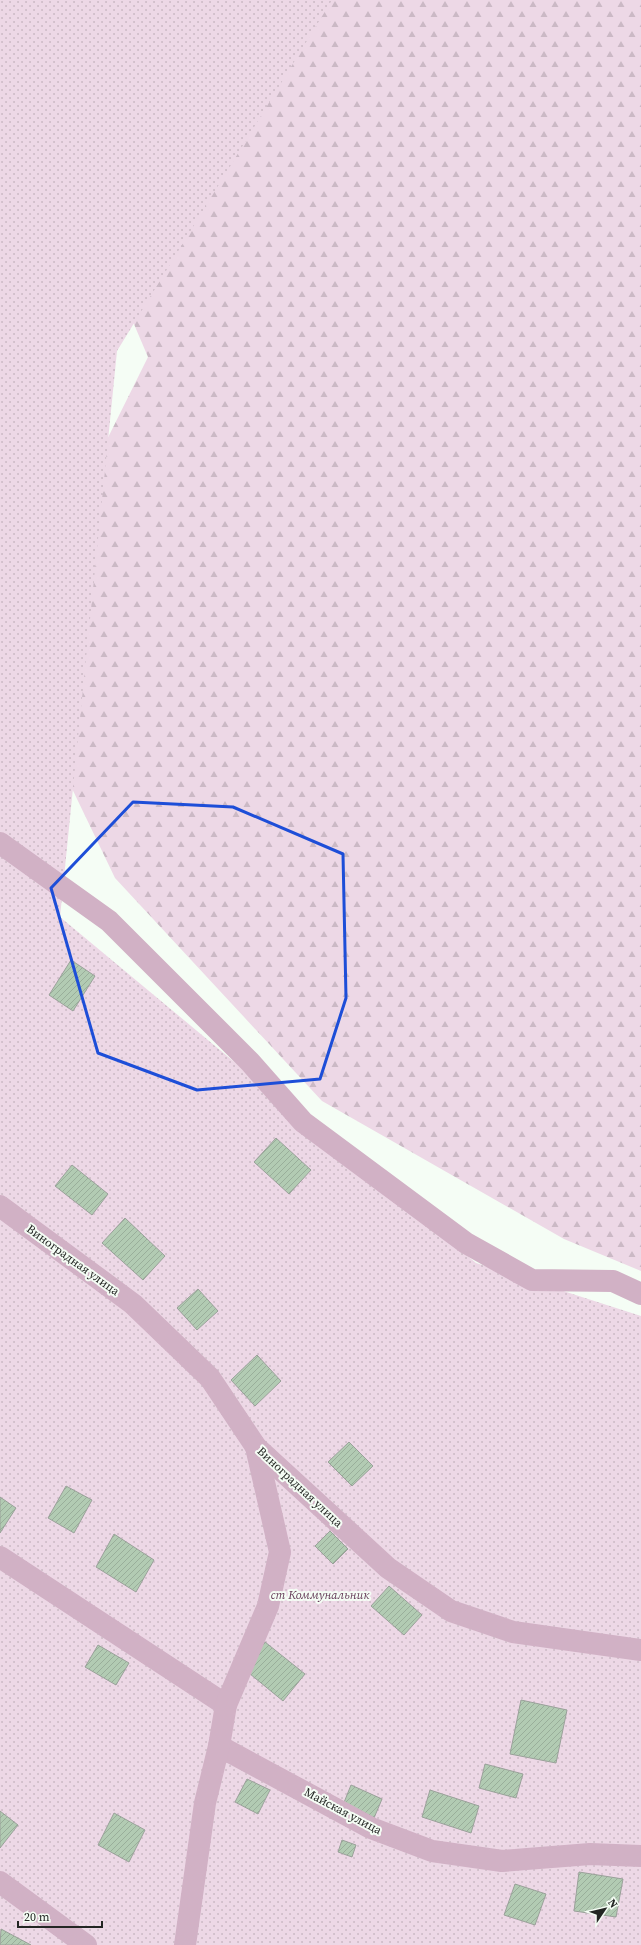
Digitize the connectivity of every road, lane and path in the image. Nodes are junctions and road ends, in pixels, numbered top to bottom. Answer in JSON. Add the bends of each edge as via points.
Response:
{"nodes":[{"id":1,"x":0,"y":843,"type":"edge"},
{"id":2,"x":0,"y":1206,"type":"edge"},
{"id":3,"x":641,"y":1294,"type":"edge"},
{"id":4,"x":256,"y":1447,"type":"junction"},
{"id":5,"x":0,"y":1557,"type":"edge"},
{"id":6,"x":641,"y":1650,"type":"edge"},
{"id":7,"x":226,"y":1705,"type":"junction"},
{"id":8,"x":220,"y":1746,"type":"junction"},
{"id":9,"x":641,"y":1856,"type":"edge"},
{"id":10,"x":0,"y":1882,"type":"edge"},
{"id":11,"x":86,"y":1945,"type":"edge"},
{"id":12,"x":185,"y":1945,"type":"edge"}],
"edges":[{"from":1,"to":3,"type":"street","via":[[109,921],[250,1062],[303,1122],[466,1243],[532,1280],[613,1281]]},
{"from":2,"to":4,"type":"street","name":"Виноградная улица","via":[[133,1304],[210,1378]]},
{"from":4,"to":6,"type":"street","name":"Виноградная улица","via":[[388,1568],[451,1611],[513,1632]]},
{"from":4,"to":7,"type":"street","via":[[280,1552],[268,1606]]},
{"from":5,"to":7,"type":"street"},
{"from":7,"to":8,"type":"street"},
{"from":8,"to":9,"type":"street","name":"Майская улица","via":[[371,1828],[432,1851],[502,1861],[590,1854]]},
{"from":8,"to":12,"type":"street","via":[[206,1803]]},
{"from":10,"to":11,"type":"street"}]}
